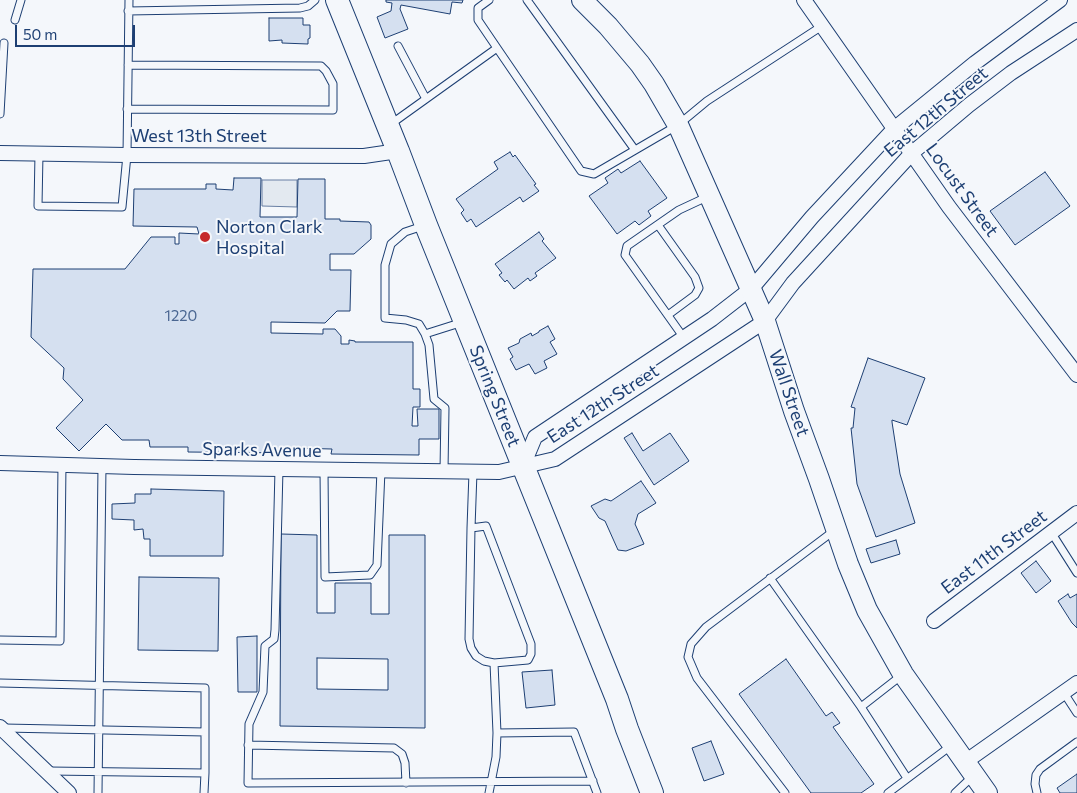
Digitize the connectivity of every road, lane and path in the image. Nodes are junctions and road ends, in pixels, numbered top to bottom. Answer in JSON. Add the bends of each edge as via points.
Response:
{"nodes":[{"id":1,"x":21,"y":0,"type":"edge"},
{"id":2,"x":129,"y":0,"type":"edge"},
{"id":3,"x":315,"y":0,"type":"edge"},
{"id":4,"x":337,"y":0,"type":"edge"},
{"id":5,"x":489,"y":0,"type":"edge"},
{"id":6,"x":527,"y":0,"type":"edge"},
{"id":7,"x":1060,"y":0,"type":"edge"},
{"id":8,"x":810,"y":2,"type":"edge"},
{"id":9,"x":590,"y":5,"type":"edge"},
{"id":10,"x":128,"y":11,"type":"junction"},
{"id":11,"x":16,"y":20,"type":"dead end"},
{"id":12,"x":822,"y":26,"type":"junction"},
{"id":13,"x":1077,"y":30,"type":"edge"},
{"id":14,"x":4,"y":43,"type":"dead end"},
{"id":15,"x":398,"y":46,"type":"dead end"},
{"id":16,"x":497,"y":48,"type":"junction"},
{"id":17,"x":128,"y":65,"type":"junction"},
{"id":18,"x":426,"y":99,"type":"junction"},
{"id":19,"x":127,"y":109,"type":"junction"},
{"id":20,"x":0,"y":114,"type":"edge"},
{"id":21,"x":678,"y":125,"type":"junction"},
{"id":22,"x":388,"y":126,"type":"junction"},
{"id":23,"x":894,"y":129,"type":"junction"},
{"id":24,"x":398,"y":150,"type":"junction"},
{"id":25,"x":635,"y":150,"type":"junction"},
{"id":26,"x":0,"y":153,"type":"edge"},
{"id":27,"x":912,"y":153,"type":"junction"},
{"id":28,"x":39,"y":154,"type":"junction"},
{"id":29,"x":127,"y":155,"type":"junction"},
{"id":30,"x":710,"y":195,"type":"junction"},
{"id":31,"x":426,"y":225,"type":"junction"},
{"id":32,"x":658,"y":225,"type":"junction"},
{"id":33,"x":752,"y":288,"type":"junction"},
{"id":34,"x":668,"y":315,"type":"junction"},
{"id":35,"x":765,"y":321,"type":"junction"},
{"id":36,"x":464,"y":322,"type":"junction"},
{"id":37,"x":425,"y":334,"type":"junction"},
{"id":38,"x":684,"y":338,"type":"junction"},
{"id":39,"x":1077,"y":376,"type":"edge"},
{"id":40,"x":0,"y":462,"type":"edge"},
{"id":41,"x":62,"y":464,"type":"junction"},
{"id":42,"x":102,"y":466,"type":"junction"},
{"id":43,"x":523,"y":466,"type":"junction"},
{"id":44,"x":279,"y":469,"type":"junction"},
{"id":45,"x":324,"y":470,"type":"junction"},
{"id":46,"x":382,"y":470,"type":"junction"},
{"id":47,"x":444,"y":471,"type":"junction"},
{"id":48,"x":473,"y":472,"type":"junction"},
{"id":49,"x":1077,"y":513,"type":"edge"},
{"id":50,"x":471,"y":528,"type":"junction"},
{"id":51,"x":836,"y":529,"type":"junction"},
{"id":52,"x":1051,"y":532,"type":"junction"},
{"id":53,"x":1077,"y":573,"type":"edge"},
{"id":54,"x":770,"y":578,"type":"junction"},
{"id":55,"x":934,"y":621,"type":"dead end"},
{"id":56,"x":0,"y":640,"type":"edge"},
{"id":57,"x":494,"y":663,"type":"junction"},
{"id":58,"x":903,"y":674,"type":"junction"},
{"id":59,"x":0,"y":683,"type":"edge"},
{"id":60,"x":1077,"y":683,"type":"edge"},
{"id":61,"x":99,"y":685,"type":"junction"},
{"id":62,"x":1064,"y":693,"type":"junction"},
{"id":63,"x":861,"y":707,"type":"junction"},
{"id":64,"x":1077,"y":713,"type":"edge"},
{"id":65,"x":0,"y":728,"type":"edge"},
{"id":66,"x":98,"y":729,"type":"junction"},
{"id":67,"x":205,"y":732,"type":"junction"},
{"id":68,"x":497,"y":733,"type":"junction"},
{"id":69,"x":1077,"y":742,"type":"edge"},
{"id":70,"x":953,"y":745,"type":"junction"},
{"id":71,"x":248,"y":746,"type":"junction"},
{"id":72,"x":970,"y":769,"type":"junction"},
{"id":73,"x":46,"y":771,"type":"junction"},
{"id":74,"x":98,"y":772,"type":"junction"},
{"id":75,"x":205,"y":773,"type":"junction"},
{"id":76,"x":907,"y":778,"type":"junction"},
{"id":77,"x":593,"y":781,"type":"junction"},
{"id":78,"x":406,"y":783,"type":"junction"},
{"id":79,"x":491,"y":783,"type":"junction"},
{"id":80,"x":69,"y":793,"type":"edge"},
{"id":81,"x":98,"y":793,"type":"edge"},
{"id":82,"x":204,"y":793,"type":"edge"},
{"id":83,"x":489,"y":793,"type":"edge"},
{"id":84,"x":598,"y":793,"type":"edge"},
{"id":85,"x":652,"y":793,"type":"edge"},
{"id":86,"x":785,"y":793,"type":"edge"},
{"id":87,"x":888,"y":793,"type":"edge"},
{"id":88,"x":955,"y":793,"type":"edge"},
{"id":89,"x":987,"y":793,"type":"edge"},
{"id":90,"x":1037,"y":793,"type":"edge"}],
"edges":[{"from":1,"to":11,"type":"lane"},
{"from":2,"to":10,"type":"lane"},
{"from":3,"to":10,"type":"lane","via":[[300,8]]},
{"from":4,"to":22,"type":"main road","name":"Spring Street"},
{"from":5,"to":16,"type":"lane","via":[[478,8],[478,20]]},
{"from":6,"to":25,"type":"lane"},
{"from":7,"to":23,"type":"street","name":"East 12th Street"},
{"from":8,"to":12,"type":"street","name":"Locust Street"},
{"from":9,"to":21,"type":"street","name":"Wall Street","via":[[640,64]]},
{"from":10,"to":17,"type":"lane"},
{"from":12,"to":21,"type":"lane","via":[[707,100]]},
{"from":12,"to":23,"type":"street","name":"Locust Street"},
{"from":13,"to":27,"type":"street","name":"East 12th Street","via":[[1011,73]]},
{"from":14,"to":20,"type":"lane"},
{"from":15,"to":18,"type":"lane"},
{"from":16,"to":18,"type":"lane"},
{"from":16,"to":25,"type":"lane","via":[[581,171],[594,174]]},
{"from":17,"to":19,"type":"lane"},
{"from":17,"to":19,"type":"lane","via":[[321,66],[333,84],[333,110]]},
{"from":18,"to":22,"type":"lane"},
{"from":19,"to":29,"type":"lane"},
{"from":21,"to":25,"type":"lane"},
{"from":21,"to":30,"type":"street","name":"Wall Street"},
{"from":22,"to":24,"type":"main road","name":"Spring Street"},
{"from":23,"to":27,"type":"street","name":"Locust Street"},
{"from":23,"to":33,"type":"street","name":"East 12th Street","via":[[812,217]]},
{"from":24,"to":29,"type":"street","name":"West 13th Street","via":[[364,156]]},
{"from":24,"to":31,"type":"main road","name":"Spring Street"},
{"from":26,"to":28,"type":"street","name":"West 13th Street"},
{"from":27,"to":35,"type":"street","name":"East 12th Street","via":[[794,284]]},
{"from":27,"to":39,"type":"street","name":"Locust Street"},
{"from":28,"to":29,"type":"street","name":"West 13th Street"},
{"from":28,"to":29,"type":"lane","via":[[38,206],[122,207]]},
{"from":30,"to":32,"type":"lane","via":[[678,210]]},
{"from":30,"to":33,"type":"street","name":"Wall Street"},
{"from":31,"to":36,"type":"main road","name":"Spring Street"},
{"from":31,"to":37,"type":"lane","via":[[406,232],[391,244],[384,265],[385,318],[419,324]]},
{"from":32,"to":34,"type":"lane","via":[[695,277],[699,288],[695,295]]},
{"from":32,"to":34,"type":"lane","via":[[627,246],[625,255]]},
{"from":33,"to":35,"type":"street","name":"Wall Street"},
{"from":33,"to":38,"type":"street","name":"East 12th Street"},
{"from":34,"to":38,"type":"lane"},
{"from":35,"to":43,"type":"street","name":"East 12th Street","via":[[555,459]]},
{"from":35,"to":51,"type":"street","name":"Wall Street"},
{"from":36,"to":37,"type":"lane"},
{"from":36,"to":43,"type":"main road","name":"Spring Street"},
{"from":37,"to":47,"type":"lane","via":[[434,399],[445,408]]},
{"from":38,"to":43,"type":"street","name":"East 12th Street","via":[[536,437]]},
{"from":40,"to":41,"type":"street","name":"Sparks Avenue"},
{"from":41,"to":42,"type":"street","name":"Sparks Avenue"},
{"from":41,"to":56,"type":"lane","via":[[60,641]]},
{"from":42,"to":44,"type":"street","name":"Sparks Avenue"},
{"from":42,"to":61,"type":"lane"},
{"from":43,"to":48,"type":"street","name":"Sparks Avenue","via":[[499,472]]},
{"from":43,"to":85,"type":"main road","name":"Spring Street"},
{"from":44,"to":45,"type":"street","name":"Sparks Avenue"},
{"from":44,"to":71,"type":"lane","via":[[276,630],[274,639],[265,646],[264,692],[249,724]]},
{"from":45,"to":46,"type":"street","name":"Sparks Avenue"},
{"from":45,"to":46,"type":"lane","via":[[325,577],[370,575],[377,565]]},
{"from":46,"to":47,"type":"street","name":"Sparks Avenue"},
{"from":47,"to":48,"type":"street","name":"Sparks Avenue"},
{"from":48,"to":50,"type":"lane"},
{"from":49,"to":52,"type":"street","name":"East 11th Street"},
{"from":50,"to":57,"type":"lane","via":[[469,639],[476,656]]},
{"from":50,"to":57,"type":"lane","via":[[486,526],[531,644],[528,660]]},
{"from":51,"to":54,"type":"lane"},
{"from":51,"to":58,"type":"street","name":"Wall Street","via":[[867,610]]},
{"from":52,"to":53,"type":"lane"},
{"from":52,"to":55,"type":"street","name":"East 11th Street"},
{"from":54,"to":63,"type":"lane"},
{"from":54,"to":86,"type":"lane","via":[[706,627],[691,644],[688,657],[697,678]]},
{"from":57,"to":68,"type":"lane"},
{"from":58,"to":63,"type":"lane"},
{"from":58,"to":70,"type":"street","name":"Wall Street"},
{"from":59,"to":61,"type":"lane"},
{"from":60,"to":62,"type":"street"},
{"from":61,"to":66,"type":"lane"},
{"from":61,"to":67,"type":"lane","via":[[205,688]]},
{"from":62,"to":64,"type":"lane"},
{"from":62,"to":72,"type":"street"},
{"from":63,"to":76,"type":"lane"},
{"from":65,"to":66,"type":"lane"},
{"from":65,"to":73,"type":"street"},
{"from":66,"to":67,"type":"lane"},
{"from":66,"to":74,"type":"lane"},
{"from":67,"to":75,"type":"lane"},
{"from":68,"to":77,"type":"lane","via":[[574,732]]},
{"from":68,"to":79,"type":"lane"},
{"from":69,"to":90,"type":"lane","via":[[1040,769],[1036,775]]},
{"from":70,"to":72,"type":"street","name":"Wall Street"},
{"from":70,"to":76,"type":"lane"},
{"from":71,"to":78,"type":"lane","via":[[394,748],[402,754]]},
{"from":71,"to":78,"type":"lane","via":[[248,783]]},
{"from":72,"to":88,"type":"lane"},
{"from":72,"to":89,"type":"street","name":"Wall Street"},
{"from":73,"to":74,"type":"lane"},
{"from":73,"to":80,"type":"street"},
{"from":74,"to":75,"type":"lane"},
{"from":74,"to":81,"type":"lane"},
{"from":75,"to":82,"type":"lane"},
{"from":76,"to":87,"type":"lane"},
{"from":77,"to":79,"type":"lane"},
{"from":77,"to":84,"type":"lane"},
{"from":78,"to":79,"type":"lane"},
{"from":79,"to":83,"type":"lane"}]}
